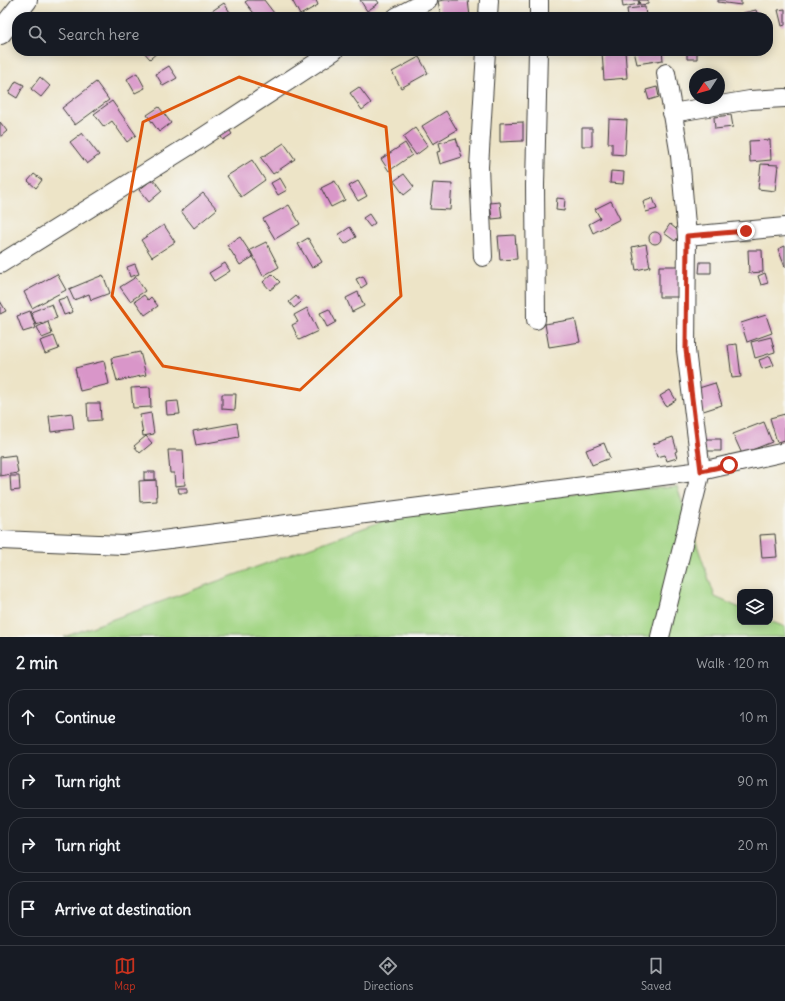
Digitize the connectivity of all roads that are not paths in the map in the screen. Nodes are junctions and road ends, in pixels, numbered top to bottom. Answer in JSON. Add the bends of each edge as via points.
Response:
{"nodes":[{"id":1,"x":26,"y":0,"type":"edge"},
{"id":2,"x":428,"y":0,"type":"edge"},
{"id":3,"x":488,"y":0,"type":"edge"},
{"id":4,"x":539,"y":0,"type":"edge"},
{"id":5,"x":17,"y":12,"type":"edge"},
{"id":6,"x":405,"y":12,"type":"edge"},
{"id":7,"x":488,"y":12,"type":"edge"},
{"id":8,"x":539,"y":12,"type":"edge"},
{"id":9,"x":12,"y":18,"type":"edge"},
{"id":10,"x":0,"y":33,"type":"edge"},
{"id":11,"x":326,"y":56,"type":"edge"},
{"id":12,"x":486,"y":56,"type":"edge"},
{"id":13,"x":538,"y":56,"type":"edge"},
{"id":14,"x":666,"y":73,"type":"dead end"},
{"id":15,"x":785,"y":98,"type":"edge"},
{"id":16,"x":672,"y":113,"type":"junction"},
{"id":17,"x":785,"y":227,"type":"edge"},
{"id":18,"x":687,"y":236,"type":"junction"},
{"id":19,"x":483,"y":257,"type":"dead end"},
{"id":20,"x":0,"y":264,"type":"edge"},
{"id":21,"x":536,"y":320,"type":"dead end"},
{"id":22,"x":785,"y":452,"type":"edge"},
{"id":23,"x":701,"y":471,"type":"junction"},
{"id":24,"x":0,"y":540,"type":"edge"},
{"id":25,"x":660,"y":637,"type":"edge"}],
"edges":[{"from":1,"to":5,"type":"main road"},
{"from":2,"to":6,"type":"street"},
{"from":3,"to":7,"type":"street"},
{"from":4,"to":8,"type":"street"},
{"from":9,"to":10,"type":"main road"},
{"from":11,"to":20,"type":"street","via":[[200,139]]},
{"from":12,"to":19,"type":"street","via":[[479,167]]},
{"from":13,"to":21,"type":"street","via":[[534,185]]},
{"from":14,"to":16,"type":"street"},
{"from":15,"to":16,"type":"street","via":[[750,100]]},
{"from":16,"to":18,"type":"street","via":[[680,156]]},
{"from":17,"to":18,"type":"street"},
{"from":18,"to":23,"type":"street","via":[[686,350]]},
{"from":22,"to":23,"type":"street"},
{"from":23,"to":24,"type":"street","via":[[123,545]]},
{"from":23,"to":25,"type":"street"}]}
